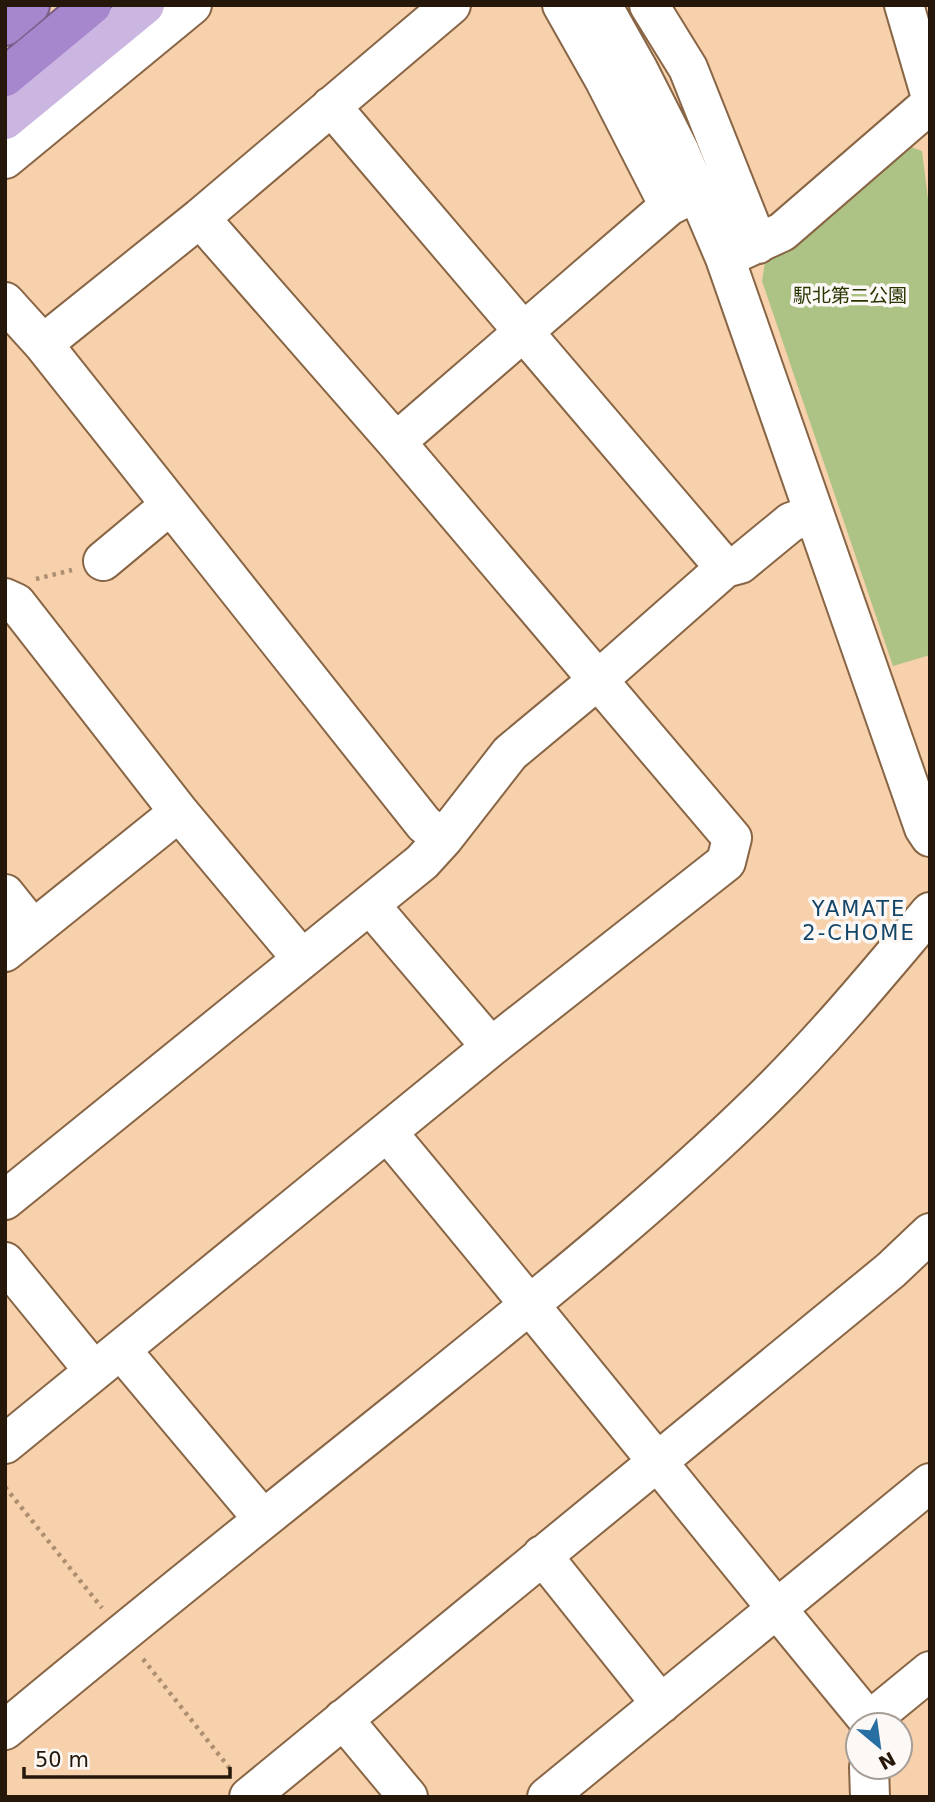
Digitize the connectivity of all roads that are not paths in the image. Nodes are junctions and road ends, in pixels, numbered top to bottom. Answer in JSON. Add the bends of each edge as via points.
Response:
{"nodes":[{"id":1,"x":30,"y":5,"type":"edge"},
{"id":2,"x":92,"y":5,"type":"edge"},
{"id":3,"x":145,"y":5,"type":"edge"},
{"id":4,"x":192,"y":5,"type":"edge"},
{"id":5,"x":450,"y":5,"type":"edge"},
{"id":6,"x":562,"y":5,"type":"edge"},
{"id":7,"x":602,"y":5,"type":"edge"},
{"id":8,"x":649,"y":5,"type":"edge"},
{"id":9,"x":904,"y":5,"type":"edge"},
{"id":10,"x":5,"y":26,"type":"edge"},
{"id":11,"x":5,"y":77,"type":"edge"},
{"id":12,"x":930,"y":94,"type":"edge"},
{"id":13,"x":930,"y":104,"type":"edge"},
{"id":14,"x":331,"y":106,"type":"junction"},
{"id":15,"x":5,"y":120,"type":"edge"},
{"id":16,"x":5,"y":159,"type":"edge"},
{"id":17,"x":683,"y":199,"type":"junction"},
{"id":18,"x":200,"y":218,"type":"junction"},
{"id":19,"x":742,"y":251,"type":"junction"},
{"id":20,"x":5,"y":302,"type":"edge"},
{"id":21,"x":523,"y":333,"type":"junction"},
{"id":22,"x":43,"y":344,"type":"junction"},
{"id":23,"x":396,"y":442,"type":"junction"},
{"id":24,"x":169,"y":506,"type":"junction"},
{"id":25,"x":814,"y":514,"type":"junction"},
{"id":26,"x":103,"y":561,"type":"road end"},
{"id":27,"x":725,"y":568,"type":"junction"},
{"id":28,"x":9,"y":592,"type":"edge"},
{"id":29,"x":599,"y":679,"type":"junction"},
{"id":30,"x":179,"y":812,"type":"junction"},
{"id":31,"x":930,"y":837,"type":"edge"},
{"id":32,"x":443,"y":839,"type":"junction"},
{"id":33,"x":5,"y":894,"type":"edge"},
{"id":34,"x":370,"y":905,"type":"junction"},
{"id":35,"x":930,"y":912,"type":"edge"},
{"id":36,"x":19,"y":940,"type":"edge"},
{"id":37,"x":302,"y":959,"type":"junction"},
{"id":38,"x":492,"y":1048,"type":"junction"},
{"id":39,"x":387,"y":1132,"type":"junction"},
{"id":40,"x":5,"y":1200,"type":"edge"},
{"id":41,"x":930,"y":1233,"type":"edge"},
{"id":42,"x":5,"y":1262,"type":"edge"},
{"id":43,"x":531,"y":1304,"type":"junction"},
{"id":44,"x":108,"y":1360,"type":"junction"},
{"id":45,"x":5,"y":1444,"type":"edge"},
{"id":46,"x":656,"y":1461,"type":"junction"},
{"id":47,"x":930,"y":1483,"type":"edge"},
{"id":48,"x":263,"y":1519,"type":"junction"},
{"id":49,"x":542,"y":1555,"type":"junction"},
{"id":50,"x":777,"y":1610,"type":"junction"},
{"id":51,"x":930,"y":1671,"type":"edge"},
{"id":52,"x":661,"y":1704,"type":"junction"},
{"id":53,"x":859,"y":1711,"type":"edge"},
{"id":54,"x":883,"y":1711,"type":"edge"},
{"id":55,"x":344,"y":1719,"type":"junction"},
{"id":56,"x":5,"y":1730,"type":"edge"},
{"id":57,"x":251,"y":1796,"type":"edge"},
{"id":58,"x":408,"y":1797,"type":"edge"},
{"id":59,"x":547,"y":1797,"type":"edge"}],
"edges":[{"from":1,"to":10,"type":"highway"},
{"from":2,"to":11,"type":"highway"},
{"from":3,"to":15,"type":"main road"},
{"from":4,"to":16,"type":"street"},
{"from":5,"to":14,"type":"street"},
{"from":6,"to":17,"type":"street","via":[[605,81]]},
{"from":7,"to":17,"type":"street","via":[[679,150]]},
{"from":8,"to":19,"type":"street","via":[[688,68]]},
{"from":9,"to":12,"type":"street"},
{"from":13,"to":19,"type":"street","via":[[782,232]]},
{"from":14,"to":18,"type":"street"},
{"from":14,"to":21,"type":"street"},
{"from":17,"to":19,"type":"street"},
{"from":17,"to":21,"type":"street"},
{"from":18,"to":22,"type":"street"},
{"from":18,"to":23,"type":"street"},
{"from":19,"to":25,"type":"street"},
{"from":20,"to":22,"type":"street"},
{"from":21,"to":23,"type":"street"},
{"from":21,"to":27,"type":"street"},
{"from":22,"to":24,"type":"street"},
{"from":23,"to":29,"type":"street"},
{"from":24,"to":26,"type":"street"},
{"from":24,"to":32,"type":"street","via":[[424,824]]},
{"from":25,"to":27,"type":"street","via":[[791,522],[740,564]]},
{"from":25,"to":31,"type":"street"},
{"from":27,"to":29,"type":"street"},
{"from":28,"to":30,"type":"street"},
{"from":29,"to":32,"type":"street","via":[[510,753]]},
{"from":29,"to":38,"type":"street","via":[[732,838],[726,862]]},
{"from":30,"to":36,"type":"street"},
{"from":30,"to":37,"type":"street"},
{"from":32,"to":34,"type":"street"},
{"from":33,"to":36,"type":"street"},
{"from":34,"to":37,"type":"street"},
{"from":34,"to":38,"type":"street"},
{"from":35,"to":43,"type":"street","via":[[765,1097]]},
{"from":37,"to":40,"type":"street"},
{"from":38,"to":39,"type":"street"},
{"from":39,"to":43,"type":"street"},
{"from":39,"to":44,"type":"street"},
{"from":41,"to":46,"type":"street"},
{"from":42,"to":44,"type":"street"},
{"from":43,"to":46,"type":"street"},
{"from":43,"to":48,"type":"street"},
{"from":44,"to":45,"type":"street"},
{"from":44,"to":48,"type":"street"},
{"from":46,"to":49,"type":"street"},
{"from":46,"to":50,"type":"street"},
{"from":47,"to":50,"type":"street"},
{"from":48,"to":56,"type":"street"},
{"from":49,"to":52,"type":"street"},
{"from":49,"to":55,"type":"street"},
{"from":50,"to":52,"type":"street"},
{"from":50,"to":53,"type":"street"},
{"from":51,"to":54,"type":"street"},
{"from":52,"to":59,"type":"street"},
{"from":55,"to":57,"type":"street"},
{"from":55,"to":58,"type":"street"}]}
